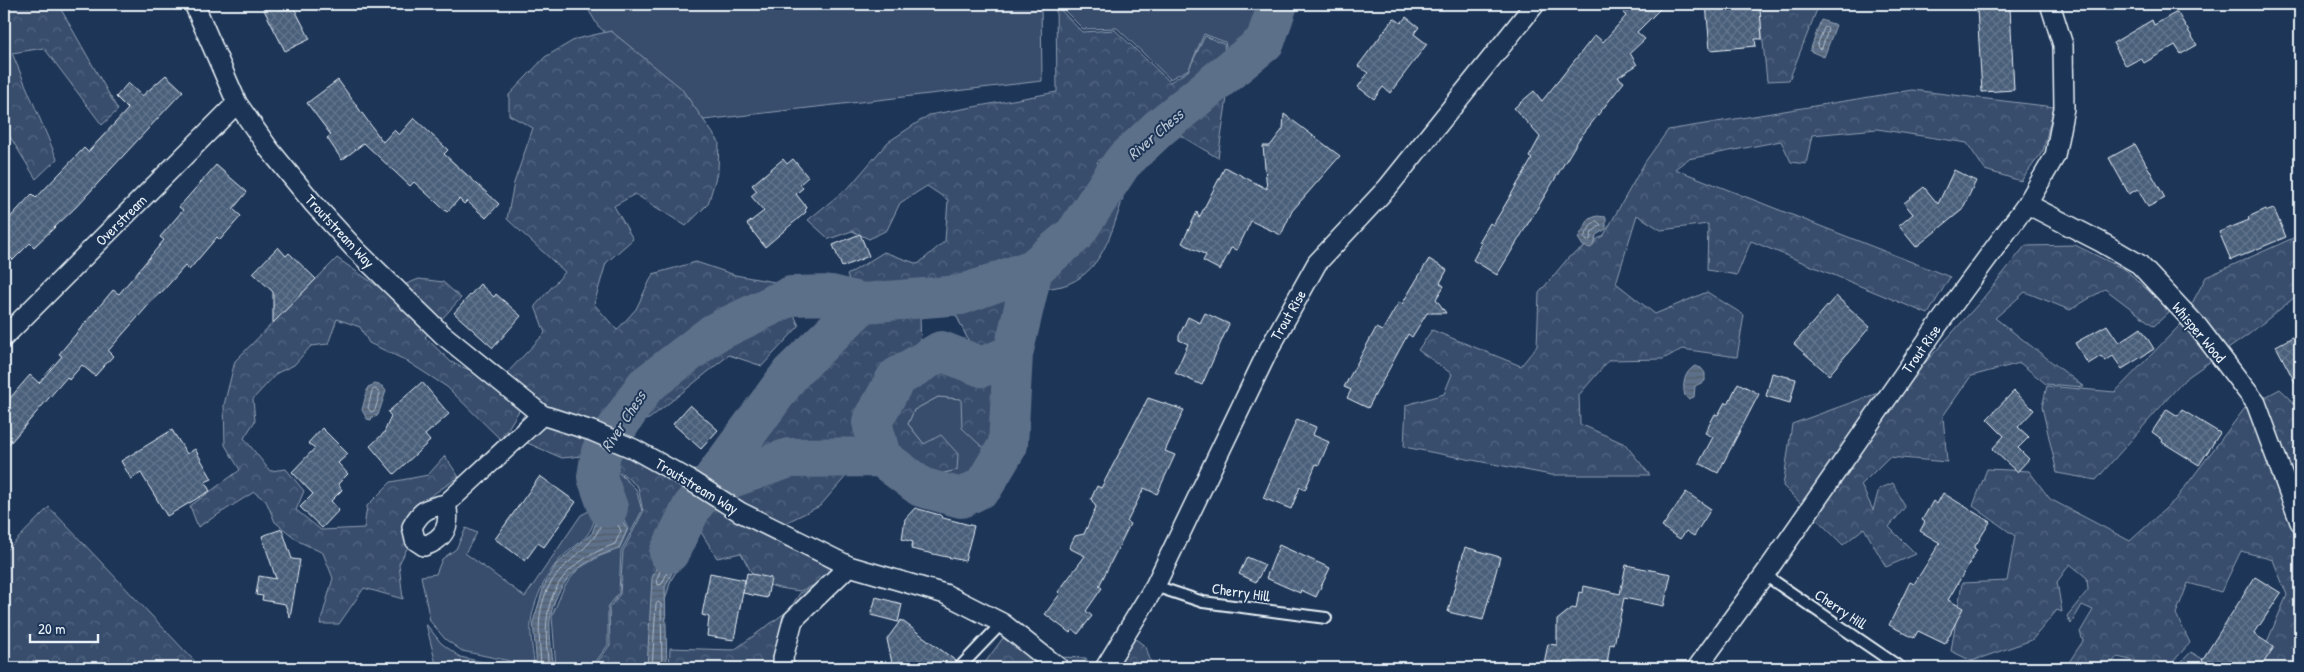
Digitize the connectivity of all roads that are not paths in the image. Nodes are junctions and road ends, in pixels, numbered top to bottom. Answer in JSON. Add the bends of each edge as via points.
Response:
{"nodes":[{"id":1,"x":194,"y":4,"type":"edge"},
{"id":2,"x":1535,"y":4,"type":"edge"},
{"id":3,"x":2050,"y":4,"type":"edge"},
{"id":4,"x":237,"y":103,"type":"junction"},
{"id":5,"x":2027,"y":204,"type":"junction"},
{"id":6,"x":4,"y":337,"type":"edge"},
{"id":7,"x":542,"y":415,"type":"junction"},
{"id":8,"x":446,"y":504,"type":"dead end"},
{"id":9,"x":2300,"y":522,"type":"edge"},
{"id":10,"x":849,"y":566,"type":"junction"},
{"id":11,"x":1765,"y":575,"type":"junction"},
{"id":12,"x":1155,"y":586,"type":"junction"},
{"id":13,"x":1326,"y":618,"type":"dead end"},
{"id":14,"x":1002,"y":623,"type":"junction"},
{"id":15,"x":784,"y":668,"type":"edge"},
{"id":16,"x":959,"y":668,"type":"edge"},
{"id":17,"x":1059,"y":668,"type":"edge"},
{"id":18,"x":1105,"y":668,"type":"edge"},
{"id":19,"x":1697,"y":668,"type":"edge"},
{"id":20,"x":1901,"y":668,"type":"edge"}],
"edges":[{"from":1,"to":4,"type":"street","name":"Troutstream Way"},
{"from":2,"to":12,"type":"street","name":"Trout Rise","via":[[1388,186],[1318,263],[1267,353]]},
{"from":3,"to":5,"type":"street","name":"Trout Rise","via":[[2063,45],[2064,108],[2054,156]]},
{"from":4,"to":6,"type":"street","name":"Overstream"},
{"from":4,"to":7,"type":"street","name":"Troutstream Way","via":[[312,203],[354,249],[442,334]]},
{"from":5,"to":9,"type":"street","name":"Whisper Wood","via":[[2139,264],[2198,327],[2256,403]]},
{"from":5,"to":11,"type":"street","name":"Trout Rise","via":[[1938,325]]},
{"from":7,"to":8,"type":"street"},
{"from":7,"to":10,"type":"street","name":"Troutstream Way","via":[[634,449],[740,512]]},
{"from":10,"to":14,"type":"street","name":"Troutstream Way","via":[[946,594]]},
{"from":10,"to":15,"type":"street","via":[[793,620],[783,658]]},
{"from":11,"to":19,"type":"street","name":"Trout Rise"},
{"from":11,"to":20,"type":"lane","name":"Cherry Hill"},
{"from":12,"to":13,"type":"lane","name":"Cherry Hill","via":[[1203,602]]},
{"from":12,"to":18,"type":"street","name":"Trout Rise"},
{"from":14,"to":16,"type":"lane"},
{"from":14,"to":17,"type":"street","name":"Troutstream Way"}]}
